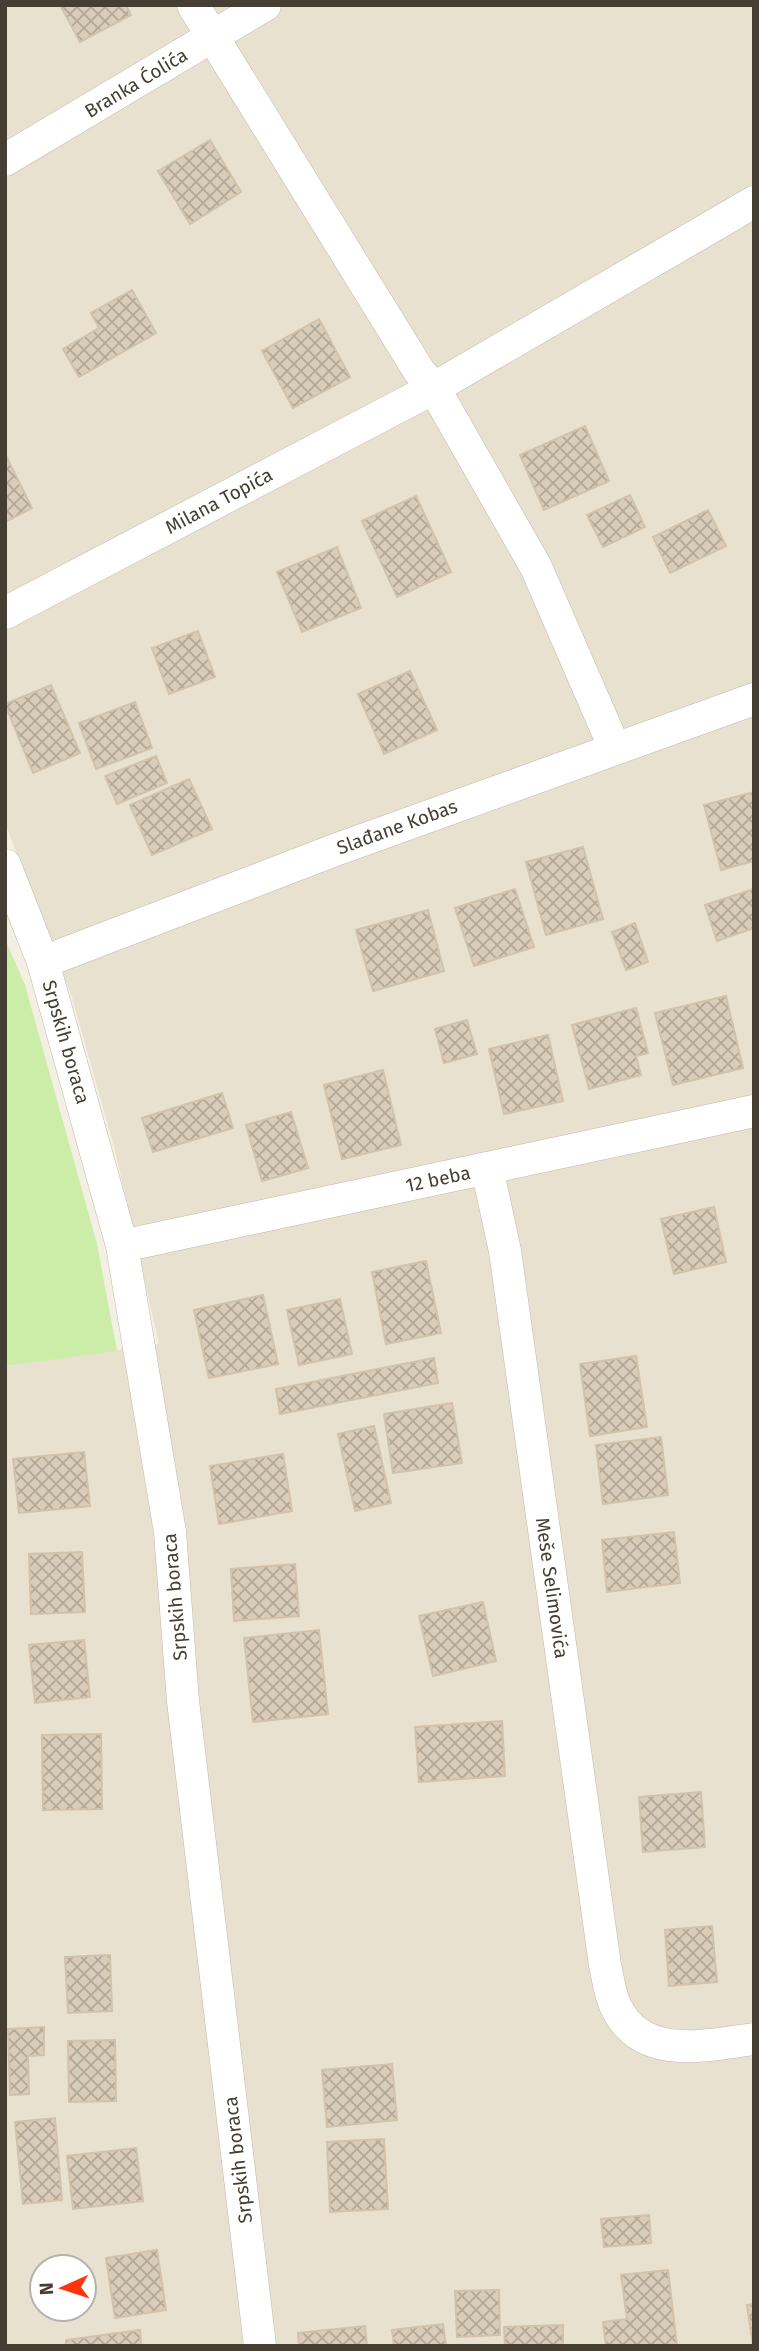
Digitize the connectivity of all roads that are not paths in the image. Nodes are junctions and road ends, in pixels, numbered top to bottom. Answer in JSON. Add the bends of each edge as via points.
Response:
{"nodes":[{"id":1,"x":192,"y":5,"type":"edge"},
{"id":2,"x":265,"y":5,"type":"edge"},
{"id":3,"x":212,"y":38,"type":"junction"},
{"id":4,"x":5,"y":160,"type":"edge"},
{"id":5,"x":754,"y":202,"type":"edge"},
{"id":6,"x":434,"y":388,"type":"junction"},
{"id":7,"x":5,"y":613,"type":"edge"},
{"id":8,"x":754,"y":699,"type":"edge"},
{"id":9,"x":615,"y":749,"type":"junction"},
{"id":10,"x":5,"y":865,"type":"edge"},
{"id":11,"x":43,"y":962,"type":"junction"},
{"id":12,"x":754,"y":1111,"type":"edge"},
{"id":13,"x":487,"y":1168,"type":"junction"},
{"id":14,"x":122,"y":1246,"type":"junction"},
{"id":15,"x":754,"y":2039,"type":"edge"},
{"id":16,"x":260,"y":2346,"type":"edge"}],
"edges":[{"from":1,"to":3,"type":"street"},
{"from":2,"to":3,"type":"street","name":"Branka Ćolića"},
{"from":3,"to":4,"type":"street","name":"Branka Ćolića"},
{"from":3,"to":6,"type":"street","via":[[419,371]]},
{"from":5,"to":6,"type":"street","name":"Milana Topića"},
{"from":6,"to":7,"type":"street","name":"Milana Topića"},
{"from":6,"to":9,"type":"street","via":[[536,567]]},
{"from":8,"to":9,"type":"street","name":"Slađane Kobas"},
{"from":9,"to":11,"type":"street","name":"Slađane Kobas"},
{"from":10,"to":11,"type":"street","name":"Srpskih boraca"},
{"from":11,"to":14,"type":"street","name":"Srpskih boraca"},
{"from":12,"to":13,"type":"street","name":"12 beba"},
{"from":13,"to":14,"type":"street","name":"12 beba"},
{"from":13,"to":15,"type":"street","name":"Meše Selimovića","via":[[505,1251],[605,1965],[616,2008],[639,2035],[674,2049]]},
{"from":14,"to":16,"type":"street","name":"Srpskih boraca","via":[[170,1532],[183,1700]]}]}
